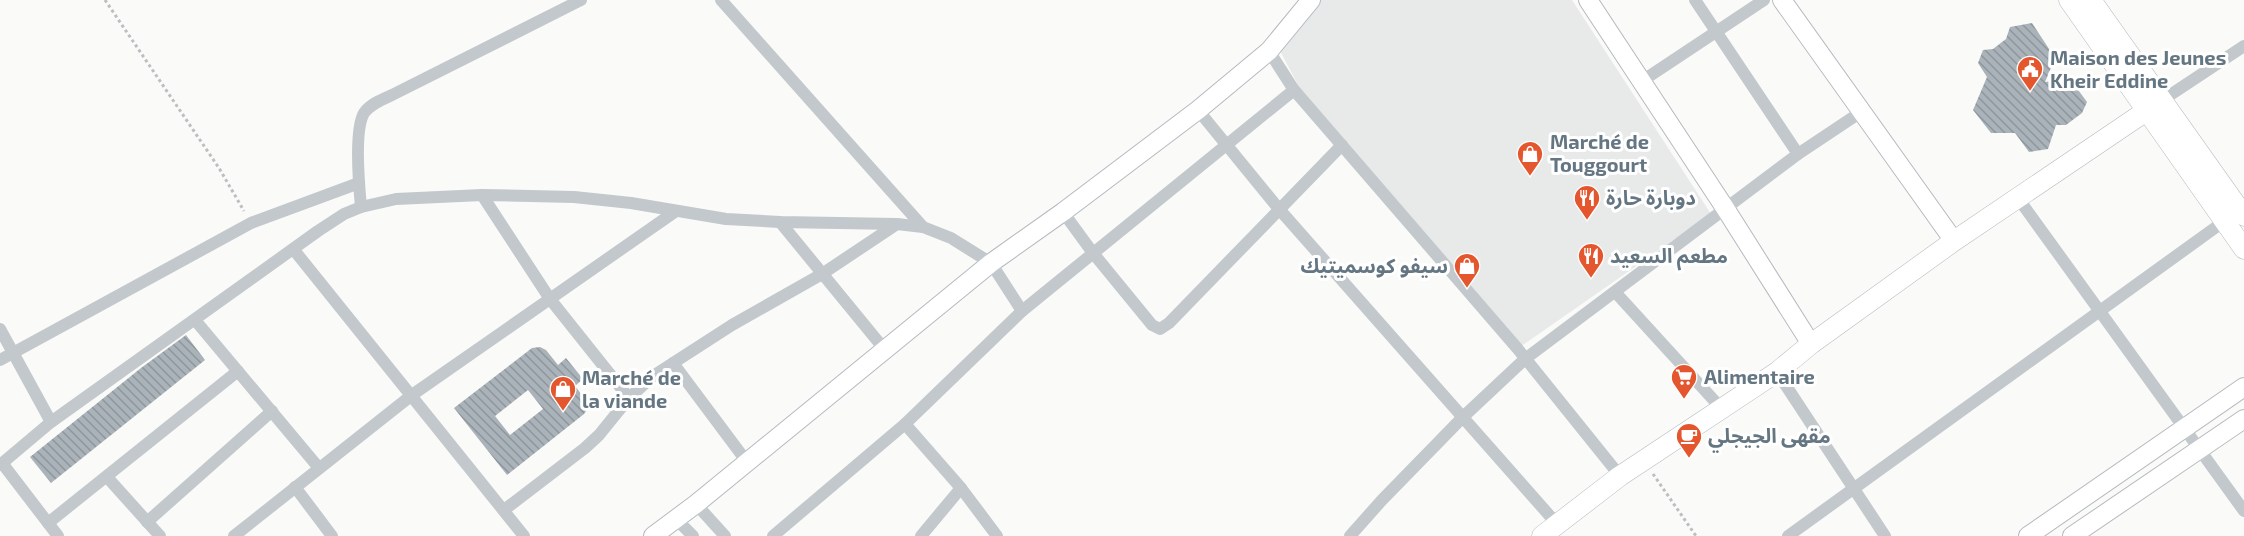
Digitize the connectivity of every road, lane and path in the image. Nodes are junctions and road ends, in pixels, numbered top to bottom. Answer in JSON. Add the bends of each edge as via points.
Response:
{"nodes":[{"id":1,"x":105,"y":0,"type":"edge"},
{"id":2,"x":581,"y":0,"type":"edge"},
{"id":3,"x":721,"y":0,"type":"edge"},
{"id":4,"x":1311,"y":0,"type":"edge"},
{"id":5,"x":1588,"y":0,"type":"edge"},
{"id":6,"x":1695,"y":0,"type":"edge"},
{"id":7,"x":1764,"y":0,"type":"edge"},
{"id":8,"x":1782,"y":0,"type":"edge"},
{"id":9,"x":2069,"y":0,"type":"edge"},
{"id":10,"x":2091,"y":0,"type":"edge"},
{"id":11,"x":1716,"y":31,"type":"junction"},
{"id":12,"x":2244,"y":46,"type":"edge"},
{"id":13,"x":1269,"y":51,"type":"junction"},
{"id":14,"x":1642,"y":81,"type":"junction"},
{"id":15,"x":1294,"y":90,"type":"junction"},
{"id":16,"x":2154,"y":106,"type":"junction"},
{"id":17,"x":1198,"y":110,"type":"junction"},
{"id":18,"x":1861,"y":112,"type":"junction"},
{"id":19,"x":1226,"y":144,"type":"junction"},
{"id":20,"x":1342,"y":145,"type":"junction"},
{"id":21,"x":1797,"y":154,"type":"junction"},
{"id":22,"x":359,"y":183,"type":"junction"},
{"id":23,"x":482,"y":195,"type":"junction"},
{"id":24,"x":2018,"y":198,"type":"junction"},
{"id":25,"x":361,"y":207,"type":"junction"},
{"id":26,"x":1725,"y":208,"type":"junction"},
{"id":27,"x":1279,"y":209,"type":"junction"},
{"id":28,"x":676,"y":211,"type":"junction"},
{"id":29,"x":1063,"y":212,"type":"junction"},
{"id":30,"x":2243,"y":212,"type":"edge"},
{"id":31,"x":2223,"y":221,"type":"junction"},
{"id":32,"x":780,"y":222,"type":"junction"},
{"id":33,"x":251,"y":223,"type":"junction"},
{"id":34,"x":897,"y":224,"type":"junction"},
{"id":35,"x":923,"y":227,"type":"junction"},
{"id":36,"x":1954,"y":241,"type":"junction"},
{"id":37,"x":2244,"y":249,"type":"edge"},
{"id":38,"x":294,"y":250,"type":"junction"},
{"id":39,"x":1094,"y":253,"type":"junction"},
{"id":40,"x":991,"y":263,"type":"junction"},
{"id":41,"x":822,"y":274,"type":"junction"},
{"id":42,"x":1616,"y":293,"type":"junction"},
{"id":43,"x":550,"y":299,"type":"junction"},
{"id":44,"x":2098,"y":310,"type":"junction"},
{"id":45,"x":1022,"y":311,"type":"junction"},
{"id":46,"x":195,"y":320,"type":"junction"},
{"id":47,"x":0,"y":329,"type":"edge"},
{"id":48,"x":1811,"y":344,"type":"junction"},
{"id":49,"x":885,"y":350,"type":"junction"},
{"id":50,"x":14,"y":353,"type":"junction"},
{"id":51,"x":1525,"y":359,"type":"junction"},
{"id":52,"x":0,"y":360,"type":"edge"},
{"id":53,"x":673,"y":363,"type":"junction"},
{"id":54,"x":238,"y":371,"type":"junction"},
{"id":55,"x":1777,"y":372,"type":"junction"},
{"id":56,"x":2244,"y":387,"type":"edge"},
{"id":57,"x":412,"y":395,"type":"junction"},
{"id":58,"x":629,"y":398,"type":"junction"},
{"id":59,"x":1720,"y":408,"type":"junction"},
{"id":60,"x":272,"y":411,"type":"junction"},
{"id":61,"x":1463,"y":417,"type":"junction"},
{"id":62,"x":2244,"y":419,"type":"edge"},
{"id":63,"x":51,"y":422,"type":"junction"},
{"id":64,"x":905,"y":424,"type":"junction"},
{"id":65,"x":2184,"y":429,"type":"junction"},
{"id":66,"x":2200,"y":448,"type":"junction"},
{"id":67,"x":1643,"y":460,"type":"junction"},
{"id":68,"x":747,"y":462,"type":"junction"},
{"id":69,"x":1,"y":464,"type":"edge"},
{"id":70,"x":319,"y":468,"type":"junction"},
{"id":71,"x":107,"y":477,"type":"junction"},
{"id":72,"x":1620,"y":477,"type":"junction"},
{"id":73,"x":295,"y":488,"type":"junction"},
{"id":74,"x":962,"y":488,"type":"junction"},
{"id":75,"x":1852,"y":489,"type":"junction"},
{"id":76,"x":696,"y":504,"type":"junction"},
{"id":77,"x":504,"y":510,"type":"junction"},
{"id":78,"x":2244,"y":511,"type":"edge"},
{"id":79,"x":676,"y":519,"type":"junction"},
{"id":80,"x":147,"y":522,"type":"junction"},
{"id":81,"x":48,"y":523,"type":"junction"},
{"id":82,"x":1550,"y":530,"type":"edge"},
{"id":83,"x":58,"y":536,"type":"edge"},
{"id":84,"x":160,"y":536,"type":"edge"},
{"id":85,"x":234,"y":536,"type":"edge"},
{"id":86,"x":332,"y":536,"type":"edge"},
{"id":87,"x":524,"y":536,"type":"edge"},
{"id":88,"x":653,"y":536,"type":"edge"},
{"id":89,"x":693,"y":536,"type":"edge"},
{"id":90,"x":725,"y":536,"type":"edge"},
{"id":91,"x":773,"y":536,"type":"edge"},
{"id":92,"x":921,"y":536,"type":"edge"},
{"id":93,"x":997,"y":536,"type":"edge"},
{"id":94,"x":1350,"y":536,"type":"edge"},
{"id":95,"x":1696,"y":536,"type":"edge"},
{"id":96,"x":1788,"y":536,"type":"edge"},
{"id":97,"x":1885,"y":536,"type":"edge"},
{"id":98,"x":2028,"y":536,"type":"edge"},
{"id":99,"x":2072,"y":536,"type":"edge"}],
"edges":[{"from":1,"to":33,"type":"path","via":[[219,168]]},
{"from":2,"to":22,"type":"street","via":[[364,113],[359,130]]},
{"from":3,"to":35,"type":"street"},
{"from":4,"to":13,"type":"street"},
{"from":5,"to":14,"type":"street"},
{"from":6,"to":11,"type":"street"},
{"from":7,"to":11,"type":"street"},
{"from":8,"to":18,"type":"street"},
{"from":9,"to":16,"type":"main road"},
{"from":10,"to":16,"type":"main road"},
{"from":11,"to":14,"type":"street"},
{"from":11,"to":21,"type":"street"},
{"from":12,"to":16,"type":"street"},
{"from":13,"to":15,"type":"street"},
{"from":13,"to":17,"type":"street"},
{"from":14,"to":26,"type":"street"},
{"from":15,"to":19,"type":"street"},
{"from":15,"to":20,"type":"street"},
{"from":16,"to":24,"type":"main road"},
{"from":16,"to":30,"type":"main road"},
{"from":16,"to":31,"type":"main road"},
{"from":17,"to":19,"type":"street"},
{"from":17,"to":29,"type":"street"},
{"from":18,"to":21,"type":"street"},
{"from":18,"to":36,"type":"street"},
{"from":19,"to":27,"type":"street"},
{"from":19,"to":39,"type":"street"},
{"from":20,"to":27,"type":"street"},
{"from":20,"to":51,"type":"street"},
{"from":21,"to":26,"type":"street"},
{"from":22,"to":25,"type":"street"},
{"from":22,"to":33,"type":"street"},
{"from":23,"to":25,"type":"street","via":[[396,199]]},
{"from":23,"to":28,"type":"street","via":[[574,197]]},
{"from":23,"to":43,"type":"street"},
{"from":24,"to":36,"type":"main road"},
{"from":24,"to":44,"type":"street"},
{"from":25,"to":38,"type":"street","via":[[344,214]]},
{"from":26,"to":42,"type":"street"},
{"from":26,"to":48,"type":"street"},
{"from":27,"to":39,"type":"street","via":[[1160,329],[1152,325]]},
{"from":27,"to":61,"type":"street"},
{"from":28,"to":32,"type":"street"},
{"from":28,"to":43,"type":"street"},
{"from":29,"to":39,"type":"street"},
{"from":29,"to":40,"type":"street"},
{"from":30,"to":31,"type":"street"},
{"from":31,"to":37,"type":"main road"},
{"from":31,"to":44,"type":"street"},
{"from":32,"to":34,"type":"street"},
{"from":32,"to":41,"type":"street"},
{"from":33,"to":50,"type":"street"},
{"from":34,"to":35,"type":"street"},
{"from":34,"to":41,"type":"street"},
{"from":35,"to":40,"type":"street","via":[[951,238]]},
{"from":36,"to":48,"type":"main road"},
{"from":38,"to":46,"type":"street"},
{"from":38,"to":57,"type":"street"},
{"from":39,"to":45,"type":"street"},
{"from":40,"to":45,"type":"street"},
{"from":40,"to":49,"type":"street"},
{"from":41,"to":49,"type":"street"},
{"from":41,"to":53,"type":"street","via":[[732,324]]},
{"from":42,"to":51,"type":"street"},
{"from":42,"to":59,"type":"street"},
{"from":43,"to":57,"type":"street"},
{"from":43,"to":58,"type":"street"},
{"from":44,"to":65,"type":"street"},
{"from":44,"to":75,"type":"street"},
{"from":45,"to":64,"type":"street"},
{"from":46,"to":54,"type":"street"},
{"from":46,"to":63,"type":"street"},
{"from":47,"to":50,"type":"street"},
{"from":48,"to":55,"type":"main road"},
{"from":49,"to":68,"type":"street"},
{"from":50,"to":52,"type":"street"},
{"from":50,"to":63,"type":"street"},
{"from":51,"to":61,"type":"street"},
{"from":51,"to":72,"type":"street"},
{"from":53,"to":58,"type":"street"},
{"from":53,"to":68,"type":"street"},
{"from":54,"to":60,"type":"street"},
{"from":54,"to":71,"type":"street"},
{"from":55,"to":59,"type":"main road"},
{"from":55,"to":75,"type":"street"},
{"from":56,"to":65,"type":"street"},
{"from":57,"to":70,"type":"street"},
{"from":57,"to":77,"type":"street"},
{"from":58,"to":77,"type":"street","via":[[585,448]]},
{"from":59,"to":67,"type":"main road"},
{"from":60,"to":70,"type":"street"},
{"from":60,"to":80,"type":"street"},
{"from":61,"to":82,"type":"street"},
{"from":61,"to":94,"type":"street"},
{"from":62,"to":66,"type":"street"},
{"from":63,"to":69,"type":"street"},
{"from":64,"to":74,"type":"street"},
{"from":64,"to":91,"type":"street"},
{"from":65,"to":66,"type":"street"},
{"from":65,"to":98,"type":"street"},
{"from":66,"to":78,"type":"street"},
{"from":66,"to":99,"type":"street"},
{"from":67,"to":72,"type":"main road"},
{"from":67,"to":95,"type":"path"},
{"from":68,"to":76,"type":"street"},
{"from":69,"to":81,"type":"street"},
{"from":70,"to":73,"type":"street"},
{"from":71,"to":80,"type":"street"},
{"from":71,"to":81,"type":"street"},
{"from":72,"to":82,"type":"main road"},
{"from":73,"to":85,"type":"street"},
{"from":73,"to":86,"type":"street"},
{"from":74,"to":92,"type":"street"},
{"from":74,"to":93,"type":"street"},
{"from":75,"to":96,"type":"street"},
{"from":75,"to":97,"type":"street"},
{"from":76,"to":79,"type":"street"},
{"from":76,"to":90,"type":"street"},
{"from":77,"to":87,"type":"street"},
{"from":79,"to":88,"type":"street"},
{"from":79,"to":89,"type":"street"},
{"from":80,"to":84,"type":"street"},
{"from":81,"to":83,"type":"street"}]}
